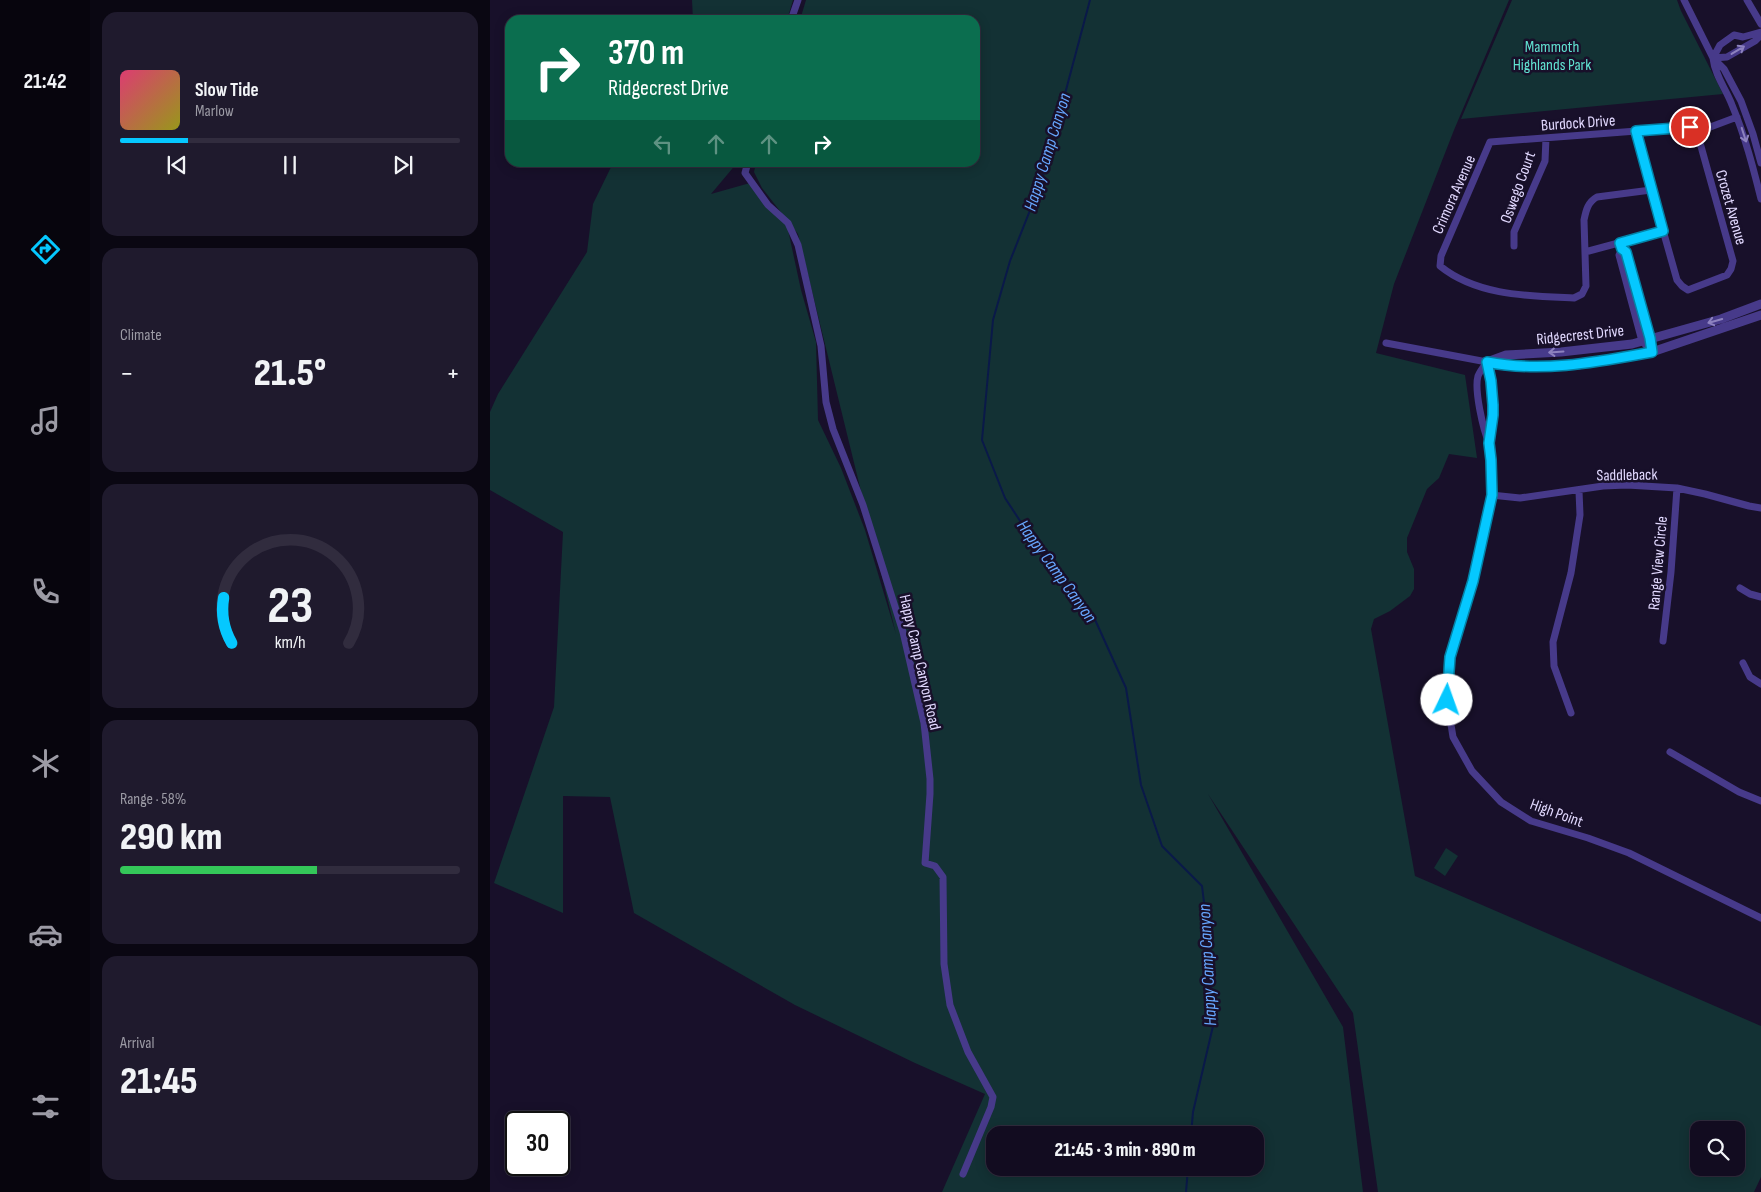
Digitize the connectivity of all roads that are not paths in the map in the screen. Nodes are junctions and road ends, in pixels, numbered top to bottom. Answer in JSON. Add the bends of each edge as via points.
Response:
{"nodes":[{"id":1,"x":798,"y":0,"type":"edge"},
{"id":2,"x":1684,"y":0,"type":"edge"},
{"id":3,"x":1747,"y":0,"type":"edge"},
{"id":4,"x":793,"y":15,"type":"edge"},
{"id":5,"x":1761,"y":24,"type":"edge"},
{"id":6,"x":1761,"y":33,"type":"edge"},
{"id":7,"x":1713,"y":58,"type":"junction"},
{"id":8,"x":1737,"y":117,"type":"junction"},
{"id":9,"x":1636,"y":131,"type":"junction"},
{"id":10,"x":1697,"y":132,"type":"junction"},
{"id":11,"x":1546,"y":138,"type":"junction"},
{"id":12,"x":1490,"y":142,"type":"joint"},
{"id":13,"x":1761,"y":163,"type":"edge"},
{"id":14,"x":747,"y":167,"type":"edge"},
{"id":15,"x":1651,"y":190,"type":"junction"},
{"id":16,"x":1761,"y":199,"type":"edge"},
{"id":17,"x":1663,"y":231,"type":"junction"},
{"id":18,"x":1514,"y":246,"type":"dead end"},
{"id":19,"x":1621,"y":246,"type":"junction"},
{"id":20,"x":1584,"y":252,"type":"junction"},
{"id":21,"x":1761,"y":304,"type":"edge"},
{"id":22,"x":1761,"y":315,"type":"edge"},
{"id":23,"x":1646,"y":340,"type":"junction"},
{"id":24,"x":1386,"y":343,"type":"dead end"},
{"id":25,"x":1652,"y":352,"type":"junction"},
{"id":26,"x":1487,"y":362,"type":"junction"},
{"id":27,"x":1492,"y":419,"type":"junction"},
{"id":28,"x":1482,"y":420,"type":"junction"},
{"id":29,"x":1489,"y":443,"type":"junction"},
{"id":30,"x":1677,"y":488,"type":"junction"},
{"id":31,"x":1579,"y":491,"type":"junction"},
{"id":32,"x":1492,"y":495,"type":"junction"},
{"id":33,"x":1761,"y":508,"type":"edge"},
{"id":34,"x":1740,"y":588,"type":"dead end"},
{"id":35,"x":1761,"y":598,"type":"edge"},
{"id":36,"x":1663,"y":641,"type":"dead end"},
{"id":37,"x":1743,"y":662,"type":"dead end"},
{"id":38,"x":1761,"y":684,"type":"edge"},
{"id":39,"x":1571,"y":713,"type":"dead end"},
{"id":40,"x":1670,"y":752,"type":"dead end"},
{"id":41,"x":1761,"y":801,"type":"edge"},
{"id":42,"x":1761,"y":918,"type":"edge"},
{"id":43,"x":963,"y":1174,"type":"dead end"}],
"edges":[{"from":1,"to":4,"type":"street"},
{"from":2,"to":7,"type":"street"},
{"from":3,"to":5,"type":"street"},
{"from":7,"to":6,"type":"street","one_way":true,"via":[[1727,57]]},
{"from":6,"to":7,"type":"street","via":[[1743,37],[1734,35],[1720,46]]},
{"from":7,"to":8,"type":"street","via":[[1715,70]]},
{"from":7,"to":13,"type":"street","via":[[1724,69],[1741,101]]},
{"from":8,"to":10,"type":"street"},
{"from":8,"to":16,"type":"street","one_way":true},
{"from":9,"to":10,"type":"street","name":"Burdock Drive","via":[[1690,127]]},
{"from":9,"to":11,"type":"street","name":"Burdock Drive"},
{"from":9,"to":15,"type":"street"},
{"from":10,"to":17,"type":"street","name":"Crozet Avenue","via":[[1733,261],[1731,269],[1727,275],[1688,290],[1677,280]]},
{"from":11,"to":12,"type":"street","name":"Burdock Drive"},
{"from":11,"to":18,"type":"street","name":"Oswego Court","via":[[1544,161],[1514,232]]},
{"from":12,"to":20,"type":"street","name":"Crimora Avenue","via":[[1441,256],[1440,266],[1474,285],[1515,296],[1574,298],[1584,291],[1586,282]]},
{"from":14,"to":43,"type":"street","name":"Happy Camp Canyon Road","via":[[745,174],[768,204],[788,223],[798,245],[821,346],[826,402],[833,429],[863,505],[890,591],[924,724],[930,794],[925,863],[935,866],[943,878],[946,986],[968,1052],[993,1097]]},
{"from":15,"to":17,"type":"street"},
{"from":15,"to":20,"type":"street","via":[[1597,197],[1591,201],[1584,220]]},
{"from":17,"to":19,"type":"street"},
{"from":19,"to":20,"type":"street"},
{"from":19,"to":23,"type":"street","via":[[1626,252]]},
{"from":21,"to":23,"type":"street","name":"Ridgecrest Drive","one_way":true},
{"from":22,"to":25,"type":"street","name":"Ridgecrest Drive"},
{"from":23,"to":25,"type":"street"},
{"from":23,"to":26,"type":"street","name":"Ridgecrest Drive","one_way":true,"via":[[1561,352],[1506,355]]},
{"from":24,"to":26,"type":"street","name":"Ridgecrest Drive"},
{"from":25,"to":26,"type":"street","name":"Ridgecrest Drive","via":[[1578,365],[1506,366]]},
{"from":26,"to":27,"type":"street","name":"High Point"},
{"from":26,"to":28,"type":"street","name":"High Point","via":[[1478,377]]},
{"from":27,"to":28,"type":"street"},
{"from":27,"to":29,"type":"street","name":"High Point"},
{"from":28,"to":29,"type":"street","name":"High Point"},
{"from":29,"to":32,"type":"street","name":"High Point"},
{"from":30,"to":31,"type":"street","name":"Saddleback","via":[[1627,484]]},
{"from":30,"to":33,"type":"street","name":"Saddleback"},
{"from":30,"to":36,"type":"street","name":"Range View Circle"},
{"from":31,"to":32,"type":"street","name":"Saddleback","via":[[1520,498]]},
{"from":31,"to":39,"type":"street","via":[[1580,515],[1571,573],[1553,642],[1554,666]]},
{"from":32,"to":42,"type":"street","name":"High Point","via":[[1473,581],[1450,657],[1447,700],[1454,737],[1472,771],[1500,802],[1531,821],[1629,853]]},
{"from":34,"to":35,"type":"street"},
{"from":37,"to":38,"type":"street","via":[[1750,677]]},
{"from":40,"to":41,"type":"street","via":[[1739,792]]}]}
